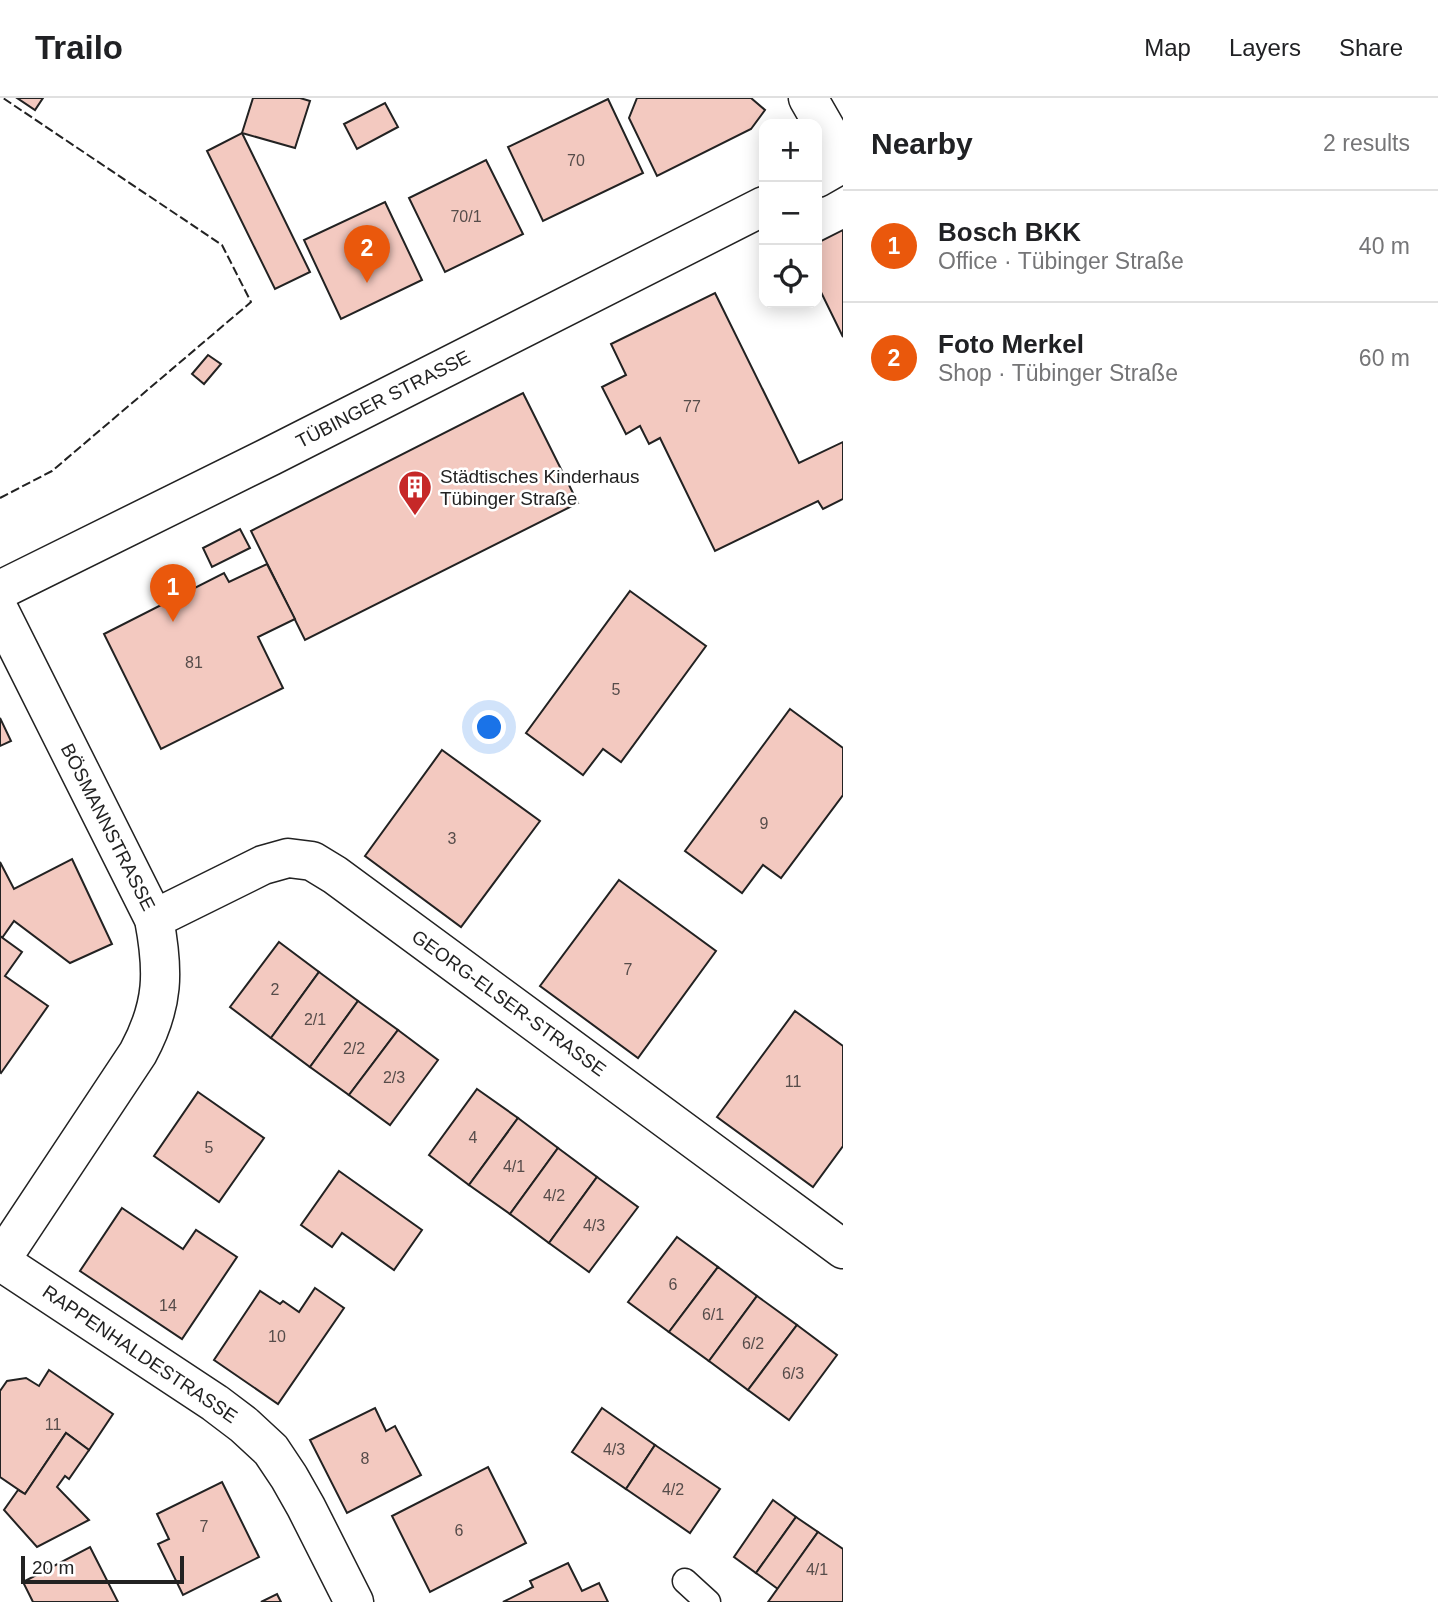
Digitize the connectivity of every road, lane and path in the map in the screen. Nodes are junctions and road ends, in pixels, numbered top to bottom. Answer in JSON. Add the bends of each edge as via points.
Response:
{"nodes":[{"id":1,"x":808,"y":98,"type":"edge"},
{"id":2,"x":843,"y":161,"type":"edge"},
{"id":3,"x":822,"y":175,"type":"edge"},
{"id":4,"x":759,"y":209,"type":"edge"},
{"id":5,"x":0,"y":590,"type":"edge"},
{"id":6,"x":0,"y":612,"type":"edge"},
{"id":7,"x":153,"y":919,"type":"junction"},
{"id":8,"x":843,"y":1249,"type":"edge"},
{"id":9,"x":0,"y":1261,"type":"edge"},
{"id":10,"x":685,"y":1581,"type":"dead end"},
{"id":11,"x":354,"y":1602,"type":"edge"},
{"id":12,"x":708,"y":1602,"type":"edge"}],
"edges":[{"from":1,"to":2,"type":"street"},
{"from":2,"to":3,"type":"street"},
{"from":4,"to":5,"type":"street","name":"TÜBINGER STRASSE"},
{"from":6,"to":7,"type":"street","name":"BÖSMANNSTRASSE"},
{"from":7,"to":8,"type":"street","name":"GEORG-ELSER-STRASSE","via":[[263,864],[288,858],[312,861]]},
{"from":7,"to":9,"type":"street","name":"BÖSMANNSTRASSE","via":[[161,962],[160,993],[150,1032]]},
{"from":9,"to":11,"type":"street","name":"RAPPENHALDESTRASSE","via":[[215,1403],[271,1450]]},
{"from":10,"to":12,"type":"lane"}]}
